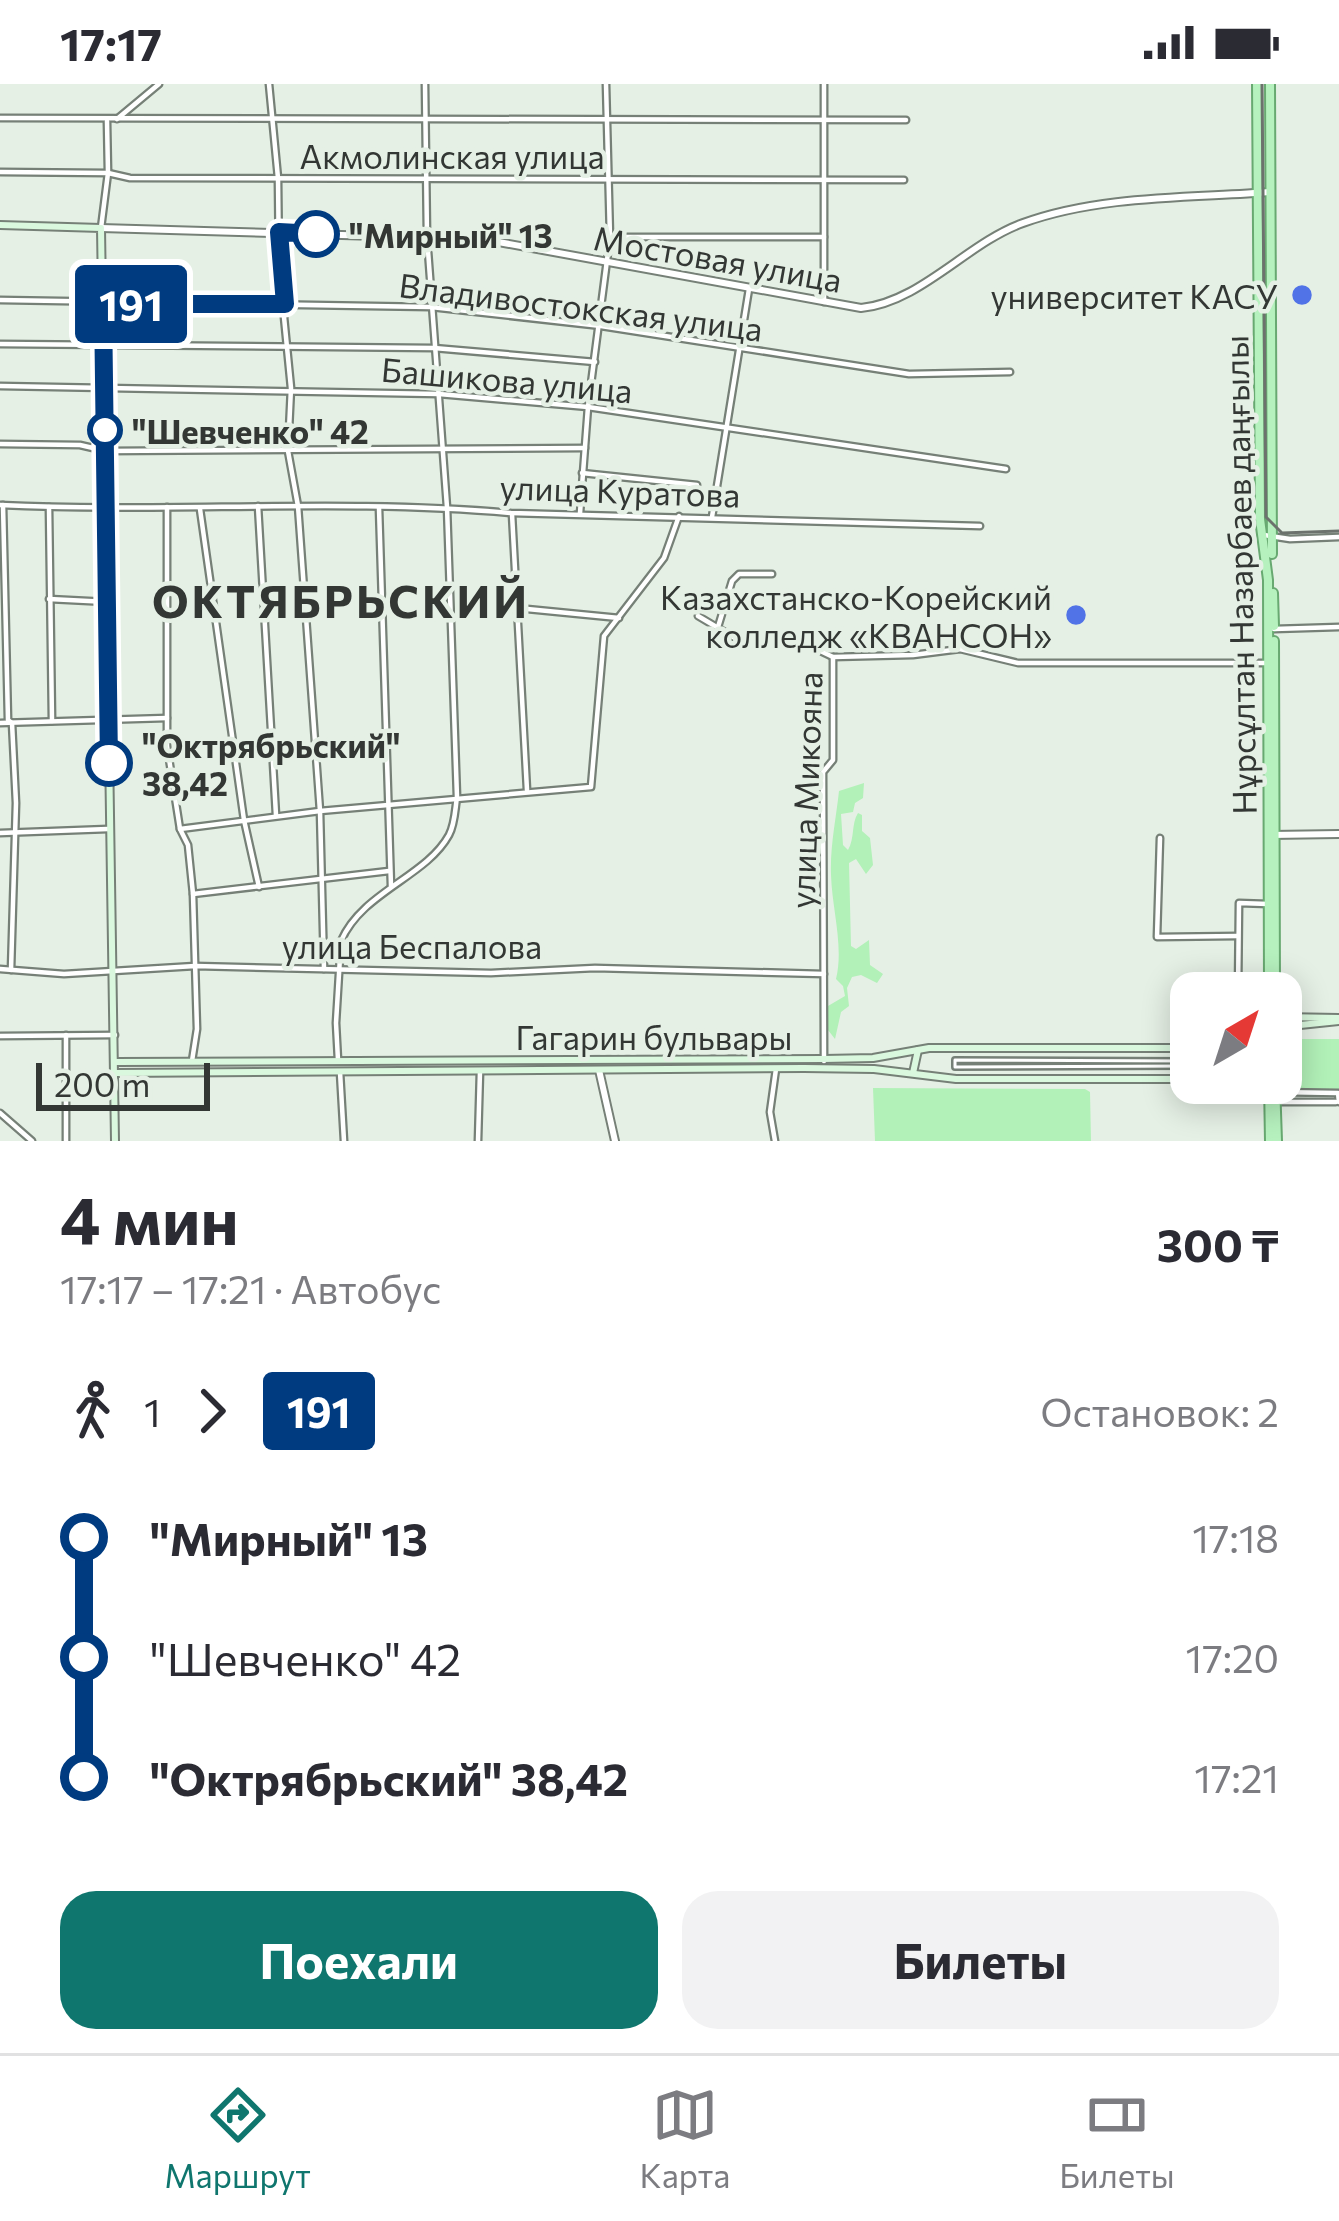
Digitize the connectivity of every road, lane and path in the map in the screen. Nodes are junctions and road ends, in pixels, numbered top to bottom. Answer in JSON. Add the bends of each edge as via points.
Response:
{"nodes":[{"id":1,"x":158,"y":84,"type":"edge"},
{"id":2,"x":269,"y":84,"type":"edge"},
{"id":3,"x":425,"y":84,"type":"edge"},
{"id":4,"x":606,"y":84,"type":"edge"},
{"id":5,"x":824,"y":84,"type":"edge"},
{"id":6,"x":1257,"y":84,"type":"edge"},
{"id":7,"x":1270,"y":84,"type":"edge"},
{"id":8,"x":0,"y":118,"type":"edge"},
{"id":9,"x":271,"y":119,"type":"junction"},
{"id":10,"x":425,"y":119,"type":"junction"},
{"id":11,"x":607,"y":119,"type":"junction"},
{"id":12,"x":824,"y":120,"type":"junction"},
{"id":13,"x":906,"y":120,"type":"dead end"},
{"id":14,"x":110,"y":121,"type":"junction"},
{"id":15,"x":0,"y":172,"type":"edge"},
{"id":16,"x":108,"y":173,"type":"junction"},
{"id":17,"x":278,"y":178,"type":"junction"},
{"id":18,"x":426,"y":178,"type":"junction"},
{"id":19,"x":824,"y":179,"type":"junction"},
{"id":20,"x":608,"y":180,"type":"junction"},
{"id":21,"x":904,"y":180,"type":"dead end"},
{"id":22,"x":1271,"y":192,"type":"junction"},
{"id":23,"x":1258,"y":193,"type":"junction"},
{"id":24,"x":0,"y":225,"type":"edge"},
{"id":25,"x":101,"y":228,"type":"junction"},
{"id":26,"x":279,"y":232,"type":"junction"},
{"id":27,"x":427,"y":237,"type":"junction"},
{"id":28,"x":610,"y":237,"type":"junction"},
{"id":29,"x":824,"y":237,"type":"junction"},
{"id":30,"x":608,"y":263,"type":"junction"},
{"id":31,"x":749,"y":289,"type":"junction"},
{"id":32,"x":0,"y":300,"type":"edge"},
{"id":33,"x":824,"y":302,"type":"junction"},
{"id":34,"x":103,"y":304,"type":"junction"},
{"id":35,"x":285,"y":304,"type":"junction"},
{"id":36,"x":431,"y":307,"type":"junction"},
{"id":37,"x":601,"y":326,"type":"junction"},
{"id":38,"x":0,"y":344,"type":"edge"},
{"id":39,"x":106,"y":345,"type":"junction"},
{"id":40,"x":287,"y":346,"type":"junction"},
{"id":41,"x":434,"y":348,"type":"junction"},
{"id":42,"x":742,"y":349,"type":"junction"},
{"id":43,"x":596,"y":362,"type":"junction"},
{"id":44,"x":1010,"y":372,"type":"dead end"},
{"id":45,"x":0,"y":386,"type":"edge"},
{"id":46,"x":104,"y":386,"type":"junction"},
{"id":47,"x":291,"y":388,"type":"junction"},
{"id":48,"x":439,"y":394,"type":"junction"},
{"id":49,"x":588,"y":406,"type":"junction"},
{"id":50,"x":729,"y":427,"type":"junction"},
{"id":51,"x":0,"y":444,"type":"edge"},
{"id":52,"x":443,"y":447,"type":"junction"},
{"id":53,"x":585,"y":448,"type":"junction"},
{"id":54,"x":106,"y":451,"type":"junction"},
{"id":55,"x":288,"y":451,"type":"junction"},
{"id":56,"x":1006,"y":469,"type":"dead end"},
{"id":57,"x":582,"y":473,"type":"junction"},
{"id":58,"x":697,"y":485,"type":"dead end"},
{"id":59,"x":2,"y":505,"type":"edge"},
{"id":60,"x":167,"y":506,"type":"junction"},
{"id":61,"x":257,"y":506,"type":"junction"},
{"id":62,"x":298,"y":506,"type":"junction"},
{"id":63,"x":49,"y":507,"type":"junction"},
{"id":64,"x":106,"y":507,"type":"junction"},
{"id":65,"x":447,"y":507,"type":"junction"},
{"id":66,"x":379,"y":508,"type":"junction"},
{"id":67,"x":200,"y":509,"type":"junction"},
{"id":68,"x":512,"y":513,"type":"junction"},
{"id":69,"x":580,"y":514,"type":"junction"},
{"id":70,"x":680,"y":515,"type":"junction"},
{"id":71,"x":712,"y":517,"type":"junction"},
{"id":72,"x":980,"y":526,"type":"dead end"},
{"id":73,"x":1269,"y":536,"type":"junction"},
{"id":74,"x":1339,"y":537,"type":"edge"},
{"id":75,"x":772,"y":574,"type":"dead end"},
{"id":76,"x":50,"y":599,"type":"junction"},
{"id":77,"x":108,"y":602,"type":"junction"},
{"id":78,"x":517,"y":608,"type":"junction"},
{"id":79,"x":698,"y":616,"type":"dead end"},
{"id":80,"x":620,"y":618,"type":"junction"},
{"id":81,"x":718,"y":627,"type":"junction"},
{"id":82,"x":1339,"y":627,"type":"edge"},
{"id":83,"x":1274,"y":629,"type":"junction"},
{"id":84,"x":832,"y":657,"type":"junction"},
{"id":85,"x":1271,"y":663,"type":"junction"},
{"id":86,"x":167,"y":718,"type":"junction"},
{"id":87,"x":108,"y":719,"type":"junction"},
{"id":88,"x":52,"y":721,"type":"junction"},
{"id":89,"x":0,"y":723,"type":"edge"},
{"id":90,"x":12,"y":723,"type":"junction"},
{"id":91,"x":527,"y":790,"type":"junction"},
{"id":92,"x":457,"y":797,"type":"junction"},
{"id":93,"x":388,"y":804,"type":"junction"},
{"id":94,"x":320,"y":811,"type":"junction"},
{"id":95,"x":276,"y":815,"type":"junction"},
{"id":96,"x":244,"y":820,"type":"junction"},
{"id":97,"x":110,"y":829,"type":"junction"},
{"id":98,"x":180,"y":829,"type":"junction"},
{"id":99,"x":0,"y":832,"type":"edge"},
{"id":100,"x":15,"y":833,"type":"junction"},
{"id":101,"x":1339,"y":834,"type":"edge"},
{"id":102,"x":1271,"y":835,"type":"junction"},
{"id":103,"x":1160,"y":838,"type":"dead end"},
{"id":104,"x":389,"y":871,"type":"junction"},
{"id":105,"x":323,"y":879,"type":"junction"},
{"id":106,"x":391,"y":886,"type":"junction"},
{"id":107,"x":259,"y":887,"type":"junction"},
{"id":108,"x":193,"y":895,"type":"junction"},
{"id":109,"x":1268,"y":904,"type":"junction"},
{"id":110,"x":1238,"y":936,"type":"junction"},
{"id":111,"x":195,"y":966,"type":"junction"},
{"id":112,"x":0,"y":969,"type":"edge"},
{"id":113,"x":11,"y":970,"type":"junction"},
{"id":114,"x":324,"y":970,"type":"junction"},
{"id":115,"x":339,"y":970,"type":"junction"},
{"id":116,"x":113,"y":972,"type":"junction"},
{"id":117,"x":1238,"y":972,"type":"edge"},
{"id":118,"x":1271,"y":972,"type":"edge"},
{"id":119,"x":1272,"y":972,"type":"edge"},
{"id":120,"x":824,"y":974,"type":"junction"},
{"id":121,"x":1302,"y":1018,"type":"edge"},
{"id":122,"x":1339,"y":1020,"type":"edge"},
{"id":123,"x":1302,"y":1024,"type":"edge"},
{"id":124,"x":66,"y":1035,"type":"junction"},
{"id":125,"x":115,"y":1035,"type":"junction"},
{"id":126,"x":0,"y":1036,"type":"edge"},
{"id":127,"x":1170,"y":1047,"type":"edge"},
{"id":128,"x":918,"y":1050,"type":"junction"},
{"id":129,"x":824,"y":1059,"type":"junction"},
{"id":130,"x":338,"y":1060,"type":"junction"},
{"id":131,"x":1034,"y":1060,"type":"junction"},
{"id":132,"x":193,"y":1061,"type":"junction"},
{"id":133,"x":116,"y":1062,"type":"junction"},
{"id":134,"x":1170,"y":1063,"type":"edge"},
{"id":135,"x":1170,"y":1064,"type":"edge"},
{"id":136,"x":598,"y":1065,"type":"junction"},
{"id":137,"x":1034,"y":1067,"type":"junction"},
{"id":138,"x":824,"y":1069,"type":"junction"},
{"id":139,"x":613,"y":1070,"type":"junction"},
{"id":140,"x":776,"y":1070,"type":"junction"},
{"id":141,"x":480,"y":1071,"type":"junction"},
{"id":142,"x":340,"y":1072,"type":"junction"},
{"id":143,"x":116,"y":1073,"type":"junction"},
{"id":144,"x":914,"y":1073,"type":"junction"},
{"id":145,"x":1170,"y":1078,"type":"edge"},
{"id":146,"x":1302,"y":1092,"type":"edge"},
{"id":147,"x":1338,"y":1093,"type":"edge"},
{"id":148,"x":1302,"y":1096,"type":"edge"},
{"id":149,"x":606,"y":1100,"type":"junction"},
{"id":150,"x":1338,"y":1102,"type":"edge"},
{"id":151,"x":1273,"y":1104,"type":"edge"},
{"id":152,"x":0,"y":1113,"type":"edge"},
{"id":153,"x":32,"y":1141,"type":"edge"},
{"id":154,"x":66,"y":1141,"type":"edge"},
{"id":155,"x":115,"y":1141,"type":"edge"},
{"id":156,"x":344,"y":1141,"type":"edge"},
{"id":157,"x":478,"y":1141,"type":"edge"},
{"id":158,"x":615,"y":1141,"type":"edge"},
{"id":159,"x":775,"y":1141,"type":"edge"},
{"id":160,"x":1274,"y":1141,"type":"edge"}],
"edges":[{"from":1,"to":14,"type":"street"},
{"from":2,"to":9,"type":"street"},
{"from":3,"to":10,"type":"street"},
{"from":4,"to":11,"type":"street"},
{"from":5,"to":12,"type":"street"},
{"from":6,"to":23,"type":"main road","name":"Нұрсұлтан Назарбаев даңғылы"},
{"from":7,"to":22,"type":"main road","name":"Нұрсұлтан Назарбаев даңғылы"},
{"from":8,"to":14,"type":"street"},
{"from":9,"to":10,"type":"street"},
{"from":9,"to":14,"type":"street"},
{"from":9,"to":17,"type":"street"},
{"from":10,"to":11,"type":"street"},
{"from":10,"to":18,"type":"street"},
{"from":11,"to":12,"type":"street"},
{"from":11,"to":20,"type":"street"},
{"from":12,"to":13,"type":"street"},
{"from":12,"to":19,"type":"street"},
{"from":14,"to":16,"type":"street"},
{"from":15,"to":16,"type":"street","name":"Акмолинская улица"},
{"from":16,"to":17,"type":"street","name":"Акмолинская улица"},
{"from":16,"to":25,"type":"street"},
{"from":17,"to":18,"type":"street","name":"Акмолинская улица"},
{"from":17,"to":26,"type":"street"},
{"from":18,"to":20,"type":"street","name":"Акмолинская улица"},
{"from":18,"to":27,"type":"street"},
{"from":19,"to":20,"type":"street","name":"Акмолинская улица"},
{"from":19,"to":21,"type":"street","name":"Акмолинская улица"},
{"from":19,"to":29,"type":"street"},
{"from":20,"to":28,"type":"street"},
{"from":22,"to":23,"type":"street","name":"Мостовая улица"},
{"from":22,"to":73,"type":"main road","name":"Нұрсұлтан Назарбаев даңғылы"},
{"from":23,"to":33,"type":"street","name":"Мостовая улица","via":[[1050,214],[993,235],[886,305]]},
{"from":23,"to":73,"type":"main road","name":"Нұрсұлтан Назарбаев даңғылы","via":[[1260,519]]},
{"from":24,"to":25,"type":"main road","name":"Мостовая улица"},
{"from":25,"to":26,"type":"street","name":"Мостовая улица"},
{"from":25,"to":34,"type":"main road"},
{"from":26,"to":27,"type":"street","name":"Мостовая улица"},
{"from":26,"to":35,"type":"street"},
{"from":27,"to":30,"type":"street","name":"Мостовая улица"},
{"from":27,"to":36,"type":"street"},
{"from":28,"to":29,"type":"street"},
{"from":28,"to":30,"type":"street"},
{"from":29,"to":33,"type":"street"},
{"from":30,"to":31,"type":"street","name":"Мостовая улица"},
{"from":30,"to":37,"type":"street"},
{"from":31,"to":33,"type":"street","name":"Мостовая улица"},
{"from":31,"to":42,"type":"street"},
{"from":32,"to":34,"type":"street","name":"Владивостокская улица"},
{"from":34,"to":35,"type":"street","name":"Владивостокская улица"},
{"from":34,"to":39,"type":"main road"},
{"from":35,"to":36,"type":"street","name":"Владивостокская улица"},
{"from":35,"to":40,"type":"street"},
{"from":36,"to":37,"type":"street","name":"Владивостокская улица"},
{"from":36,"to":41,"type":"street"},
{"from":37,"to":42,"type":"street","name":"Владивостокская улица"},
{"from":37,"to":43,"type":"street"},
{"from":38,"to":39,"type":"street"},
{"from":39,"to":40,"type":"street"},
{"from":39,"to":46,"type":"main road"},
{"from":40,"to":41,"type":"street"},
{"from":40,"to":47,"type":"street"},
{"from":41,"to":43,"type":"street"},
{"from":41,"to":48,"type":"street"},
{"from":42,"to":44,"type":"street","name":"Владивостокская улица","via":[[909,374]]},
{"from":42,"to":50,"type":"street"},
{"from":43,"to":49,"type":"street"},
{"from":45,"to":46,"type":"street","name":"Башикова улица"},
{"from":46,"to":47,"type":"street","name":"Башикова улица"},
{"from":46,"to":54,"type":"main road"},
{"from":47,"to":48,"type":"street","name":"Башикова улица"},
{"from":47,"to":55,"type":"street"},
{"from":48,"to":49,"type":"street","name":"Башикова улица"},
{"from":48,"to":52,"type":"street"},
{"from":49,"to":50,"type":"street","name":"Башикова улица"},
{"from":49,"to":53,"type":"street"},
{"from":50,"to":56,"type":"street","name":"Башикова улица"},
{"from":50,"to":71,"type":"street"},
{"from":51,"to":54,"type":"street"},
{"from":52,"to":53,"type":"street"},
{"from":52,"to":55,"type":"street"},
{"from":52,"to":65,"type":"street"},
{"from":53,"to":57,"type":"street"},
{"from":54,"to":55,"type":"street"},
{"from":54,"to":64,"type":"main road"},
{"from":55,"to":62,"type":"street"},
{"from":57,"to":58,"type":"street"},
{"from":57,"to":69,"type":"street"},
{"from":59,"to":63,"type":"street","name":"улица Куратова"},
{"from":59,"to":90,"type":"street"},
{"from":60,"to":64,"type":"street","name":"улица Куратова"},
{"from":60,"to":67,"type":"street","name":"улица Куратова"},
{"from":60,"to":86,"type":"street"},
{"from":61,"to":62,"type":"street","name":"улица Куратова"},
{"from":61,"to":67,"type":"street","name":"улица Куратова"},
{"from":61,"to":95,"type":"street"},
{"from":62,"to":66,"type":"street","name":"улица Куратова"},
{"from":62,"to":94,"type":"street"},
{"from":63,"to":64,"type":"street","name":"улица Куратова"},
{"from":63,"to":76,"type":"street"},
{"from":64,"to":77,"type":"main road"},
{"from":65,"to":66,"type":"street","name":"улица Куратова"},
{"from":65,"to":68,"type":"street","name":"улица Куратова"},
{"from":65,"to":92,"type":"street"},
{"from":66,"to":93,"type":"street"},
{"from":67,"to":96,"type":"street"},
{"from":68,"to":69,"type":"street","name":"улица Куратова"},
{"from":68,"to":78,"type":"street"},
{"from":69,"to":70,"type":"street","name":"улица Куратова"},
{"from":70,"to":71,"type":"street","name":"улица Куратова"},
{"from":70,"to":80,"type":"street","via":[[664,559]]},
{"from":71,"to":72,"type":"street","name":"улица Куратова"},
{"from":73,"to":74,"type":"street"},
{"from":73,"to":83,"type":"main road","name":"Нұрсұлтан Назарбаев даңғылы"},
{"from":73,"to":85,"type":"main road","name":"Нұрсұлтан Назарбаев даңғылы"},
{"from":75,"to":81,"type":"street","via":[[739,574]]},
{"from":76,"to":77,"type":"street"},
{"from":76,"to":88,"type":"street"},
{"from":77,"to":87,"type":"main road"},
{"from":78,"to":80,"type":"street"},
{"from":78,"to":91,"type":"street"},
{"from":79,"to":81,"type":"street"},
{"from":80,"to":91,"type":"street","via":[[604,636],[591,787]]},
{"from":81,"to":84,"type":"street","via":[[735,638]]},
{"from":82,"to":83,"type":"street"},
{"from":83,"to":85,"type":"main road","name":"Нұрсұлтан Назарбаев даңғылы"},
{"from":84,"to":85,"type":"street","via":[[960,649],[1018,663]]},
{"from":84,"to":120,"type":"street","name":"улица Микояна"},
{"from":85,"to":102,"type":"main road","name":"Нұрсұлтан Назарбаев даңғылы"},
{"from":86,"to":87,"type":"street"},
{"from":86,"to":98,"type":"street"},
{"from":87,"to":88,"type":"street"},
{"from":87,"to":97,"type":"main road"},
{"from":88,"to":90,"type":"street"},
{"from":89,"to":90,"type":"street"},
{"from":90,"to":100,"type":"street"},
{"from":91,"to":92,"type":"street"},
{"from":92,"to":93,"type":"street"},
{"from":92,"to":106,"type":"street","via":[[440,849]]},
{"from":93,"to":94,"type":"street"},
{"from":93,"to":104,"type":"street"},
{"from":94,"to":95,"type":"street"},
{"from":94,"to":105,"type":"street"},
{"from":95,"to":96,"type":"street"},
{"from":96,"to":98,"type":"street"},
{"from":96,"to":107,"type":"street"},
{"from":97,"to":100,"type":"street"},
{"from":97,"to":116,"type":"main road"},
{"from":98,"to":108,"type":"street"},
{"from":99,"to":100,"type":"street"},
{"from":100,"to":113,"type":"street"},
{"from":101,"to":102,"type":"street"},
{"from":102,"to":109,"type":"main road","name":"Нұрсұлтан Назарбаев даңғылы"},
{"from":102,"to":119,"type":"main road","name":"Нұрсұлтан Назарбаев даңғылы"},
{"from":103,"to":110,"type":"street","via":[[1157,937]]},
{"from":104,"to":105,"type":"street"},
{"from":104,"to":106,"type":"street"},
{"from":105,"to":107,"type":"street"},
{"from":105,"to":114,"type":"street"},
{"from":106,"to":115,"type":"street","via":[[346,930]]},
{"from":107,"to":108,"type":"street"},
{"from":108,"to":111,"type":"street"},
{"from":109,"to":110,"type":"street","via":[[1239,903]]},
{"from":109,"to":118,"type":"main road","name":"Нұрсұлтан Назарбаев даңғылы"},
{"from":110,"to":117,"type":"street"},
{"from":111,"to":114,"type":"street","name":"улица Беспалова"},
{"from":111,"to":116,"type":"street","name":"улица Беспалова"},
{"from":111,"to":132,"type":"street"},
{"from":112,"to":113,"type":"street","name":"улица Беспалова"},
{"from":113,"to":116,"type":"street","name":"улица Беспалова"},
{"from":114,"to":115,"type":"street","name":"улица Беспалова"},
{"from":115,"to":120,"type":"street","name":"улица Беспалова"},
{"from":115,"to":130,"type":"street"},
{"from":116,"to":125,"type":"main road"},
{"from":120,"to":129,"type":"street","name":"улица Микояна"},
{"from":121,"to":122,"type":"main road"},
{"from":122,"to":123,"type":"main road"},
{"from":124,"to":125,"type":"street"},
{"from":124,"to":126,"type":"street"},
{"from":124,"to":154,"type":"street"},
{"from":125,"to":133,"type":"main road"},
{"from":127,"to":128,"type":"main road","name":"Гагарин бульвары"},
{"from":128,"to":129,"type":"main road","name":"Гагарин бульвары"},
{"from":128,"to":144,"type":"main road"},
{"from":129,"to":136,"type":"main road","name":"Гагарин бульвары"},
{"from":129,"to":138,"type":"street","name":"улица Микояна"},
{"from":130,"to":132,"type":"main road","name":"Гагарин бульвары"},
{"from":130,"to":136,"type":"main road","name":"Гагарин бульвары"},
{"from":130,"to":142,"type":"main road"},
{"from":131,"to":134,"type":"street"},
{"from":131,"to":137,"type":"street"},
{"from":131,"to":137,"type":"street","via":[[956,1060],[956,1067]]},
{"from":132,"to":133,"type":"main road","name":"Гагарин бульвары"},
{"from":133,"to":143,"type":"main road"},
{"from":135,"to":137,"type":"street"},
{"from":136,"to":139,"type":"main road","name":"Гагарин бульвары"},
{"from":136,"to":141,"type":"main road","name":"Гагарин бульвары"},
{"from":136,"to":149,"type":"street"},
{"from":138,"to":140,"type":"main road","name":"Гагарин бульвары"},
{"from":138,"to":144,"type":"main road","name":"Гагарин бульвары"},
{"from":139,"to":140,"type":"main road","name":"Гагарин бульвары"},
{"from":139,"to":149,"type":"street"},
{"from":140,"to":159,"type":"street"},
{"from":141,"to":142,"type":"main road","name":"Гагарин бульвары"},
{"from":141,"to":157,"type":"street"},
{"from":142,"to":143,"type":"main road","name":"Гагарин бульвары"},
{"from":142,"to":156,"type":"street"},
{"from":143,"to":155,"type":"main road"},
{"from":144,"to":145,"type":"main road","name":"Гагарин бульвары"},
{"from":146,"to":147,"type":"street"},
{"from":147,"to":150,"type":"street"},
{"from":148,"to":150,"type":"street"},
{"from":149,"to":158,"type":"street"},
{"from":151,"to":160,"type":"main road"},
{"from":152,"to":153,"type":"street"}]}
